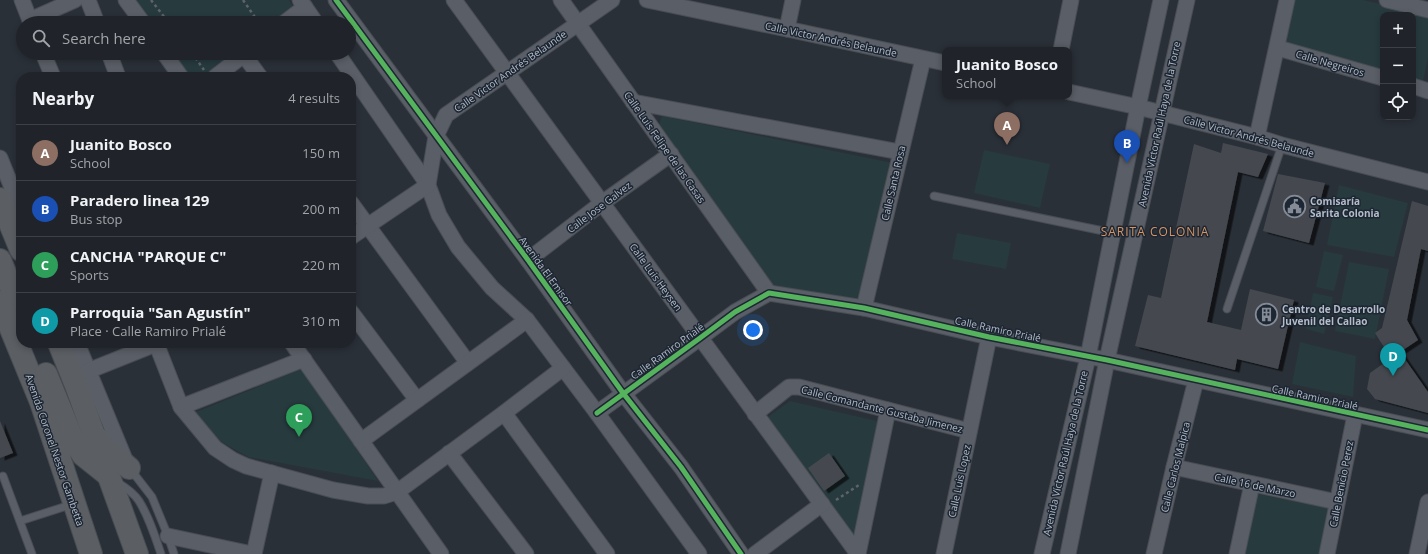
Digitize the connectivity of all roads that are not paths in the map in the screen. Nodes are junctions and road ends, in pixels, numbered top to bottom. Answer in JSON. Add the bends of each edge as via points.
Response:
{"nodes":[{"id":1,"x":22,"y":0,"type":"edge"},
{"id":2,"x":75,"y":0,"type":"edge"},
{"id":3,"x":88,"y":0,"type":"edge"},
{"id":4,"x":126,"y":0,"type":"edge"},
{"id":5,"x":336,"y":0,"type":"edge"},
{"id":6,"x":454,"y":0,"type":"edge"},
{"id":7,"x":561,"y":0,"type":"edge"},
{"id":8,"x":612,"y":0,"type":"edge"},
{"id":9,"x":647,"y":0,"type":"edge"},
{"id":10,"x":793,"y":0,"type":"edge"},
{"id":11,"x":1069,"y":0,"type":"edge"},
{"id":12,"x":1162,"y":0,"type":"edge"},
{"id":13,"x":1187,"y":0,"type":"edge"},
{"id":14,"x":1287,"y":0,"type":"edge"},
{"id":15,"x":1387,"y":0,"type":"edge"},
{"id":16,"x":302,"y":4,"type":"edge"},
{"id":17,"x":1428,"y":10,"type":"edge"},
{"id":18,"x":28,"y":16,"type":"edge"},
{"id":19,"x":42,"y":16,"type":"edge"},
{"id":20,"x":94,"y":16,"type":"edge"},
{"id":21,"x":138,"y":16,"type":"edge"},
{"id":22,"x":291,"y":16,"type":"edge"},
{"id":23,"x":311,"y":16,"type":"edge"},
{"id":24,"x":348,"y":16,"type":"edge"},
{"id":25,"x":578,"y":24,"type":"junction"},
{"id":26,"x":356,"y":27,"type":"edge"},
{"id":27,"x":787,"y":29,"type":"junction"},
{"id":28,"x":1061,"y":47,"type":"edge"},
{"id":29,"x":1278,"y":48,"type":"junction"},
{"id":30,"x":923,"y":58,"type":"junction"},
{"id":31,"x":46,"y":60,"type":"edge"},
{"id":32,"x":112,"y":60,"type":"edge"},
{"id":33,"x":169,"y":60,"type":"edge"},
{"id":34,"x":235,"y":60,"type":"edge"},
{"id":35,"x":249,"y":60,"type":"edge"},
{"id":36,"x":342,"y":60,"type":"edge"},
{"id":37,"x":942,"y":63,"type":"edge"},
{"id":38,"x":51,"y":72,"type":"edge"},
{"id":39,"x":116,"y":72,"type":"edge"},
{"id":40,"x":177,"y":72,"type":"edge"},
{"id":41,"x":216,"y":72,"type":"edge"},
{"id":42,"x":257,"y":72,"type":"edge"},
{"id":43,"x":350,"y":72,"type":"edge"},
{"id":44,"x":507,"y":74,"type":"junction"},
{"id":45,"x":1380,"y":77,"type":"edge"},
{"id":46,"x":356,"y":81,"type":"edge"},
{"id":47,"x":1072,"y":93,"type":"edge"},
{"id":48,"x":633,"y":102,"type":"junction"},
{"id":49,"x":1138,"y":106,"type":"junction"},
{"id":50,"x":1162,"y":113,"type":"junction"},
{"id":51,"x":436,"y":136,"type":"junction"},
{"id":52,"x":1258,"y":137,"type":"junction"},
{"id":53,"x":1282,"y":145,"type":"junction"},
{"id":54,"x":900,"y":152,"type":"junction"},
{"id":55,"x":671,"y":154,"type":"junction"},
{"id":56,"x":0,"y":158,"type":"edge"},
{"id":57,"x":1428,"y":182,"type":"edge"},
{"id":58,"x":428,"y":185,"type":"junction"},
{"id":59,"x":11,"y":192,"type":"edge"},
{"id":60,"x":934,"y":196,"type":"dead end"},
{"id":61,"x":16,"y":201,"type":"edge"},
{"id":62,"x":602,"y":203,"type":"junction"},
{"id":63,"x":356,"y":210,"type":"edge"},
{"id":64,"x":16,"y":221,"type":"edge"},
{"id":65,"x":367,"y":226,"type":"junction"},
{"id":66,"x":1113,"y":232,"type":"junction"},
{"id":67,"x":356,"y":234,"type":"edge"},
{"id":68,"x":0,"y":260,"type":"edge"},
{"id":69,"x":528,"y":260,"type":"junction"},
{"id":70,"x":769,"y":293,"type":"junction"},
{"id":71,"x":16,"y":300,"type":"edge"},
{"id":72,"x":0,"y":302,"type":"edge"},
{"id":73,"x":864,"y":308,"type":"junction"},
{"id":74,"x":1227,"y":309,"type":"dead end"},
{"id":75,"x":356,"y":319,"type":"edge"},
{"id":76,"x":527,"y":320,"type":"junction"},
{"id":77,"x":989,"y":337,"type":"junction"},
{"id":78,"x":700,"y":338,"type":"junction"},
{"id":79,"x":16,"y":341,"type":"edge"},
{"id":80,"x":19,"y":348,"type":"edge"},
{"id":81,"x":36,"y":348,"type":"edge"},
{"id":82,"x":61,"y":348,"type":"edge"},
{"id":83,"x":79,"y":348,"type":"edge"},
{"id":84,"x":145,"y":348,"type":"edge"},
{"id":85,"x":159,"y":348,"type":"edge"},
{"id":86,"x":296,"y":348,"type":"edge"},
{"id":87,"x":1088,"y":357,"type":"junction"},
{"id":88,"x":304,"y":360,"type":"junction"},
{"id":89,"x":1107,"y":360,"type":"junction"},
{"id":90,"x":468,"y":363,"type":"junction"},
{"id":91,"x":563,"y":368,"type":"junction"},
{"id":92,"x":88,"y":371,"type":"junction"},
{"id":93,"x":1196,"y":380,"type":"junction"},
{"id":94,"x":623,"y":393,"type":"junction"},
{"id":95,"x":418,"y":400,"type":"junction"},
{"id":96,"x":182,"y":407,"type":"junction"},
{"id":97,"x":888,"y":410,"type":"junction"},
{"id":98,"x":504,"y":413,"type":"junction"},
{"id":99,"x":597,"y":413,"type":"junction"},
{"id":100,"x":755,"y":414,"type":"junction"},
{"id":101,"x":1355,"y":414,"type":"junction"},
{"id":102,"x":92,"y":430,"type":"junction"},
{"id":103,"x":1428,"y":430,"type":"edge"},
{"id":104,"x":969,"y":431,"type":"junction"},
{"id":105,"x":361,"y":441,"type":"junction"},
{"id":106,"x":449,"y":453,"type":"junction"},
{"id":107,"x":1174,"y":467,"type":"junction"},
{"id":108,"x":129,"y":468,"type":"junction"},
{"id":109,"x":272,"y":473,"type":"junction"},
{"id":110,"x":3,"y":476,"type":"dead end"},
{"id":111,"x":109,"y":476,"type":"junction"},
{"id":112,"x":1252,"y":484,"type":"junction"},
{"id":113,"x":397,"y":492,"type":"junction"},
{"id":114,"x":1337,"y":502,"type":"junction"},
{"id":115,"x":1428,"y":502,"type":"edge"},
{"id":116,"x":75,"y":503,"type":"junction"},
{"id":117,"x":826,"y":503,"type":"junction"},
{"id":118,"x":20,"y":521,"type":"junction"},
{"id":119,"x":168,"y":536,"type":"junction"},
{"id":120,"x":31,"y":551,"type":"edge"},
{"id":121,"x":37,"y":554,"type":"edge"},
{"id":122,"x":91,"y":554,"type":"edge"},
{"id":123,"x":137,"y":554,"type":"edge"},
{"id":124,"x":161,"y":554,"type":"edge"},
{"id":125,"x":174,"y":554,"type":"edge"},
{"id":126,"x":253,"y":554,"type":"edge"},
{"id":127,"x":441,"y":554,"type":"edge"},
{"id":128,"x":526,"y":554,"type":"edge"},
{"id":129,"x":607,"y":554,"type":"edge"},
{"id":130,"x":699,"y":554,"type":"edge"},
{"id":131,"x":741,"y":554,"type":"edge"},
{"id":132,"x":755,"y":554,"type":"edge"},
{"id":133,"x":858,"y":554,"type":"edge"},
{"id":134,"x":944,"y":554,"type":"edge"},
{"id":135,"x":1042,"y":554,"type":"edge"},
{"id":136,"x":1068,"y":554,"type":"edge"},
{"id":137,"x":1154,"y":554,"type":"edge"},
{"id":138,"x":1237,"y":554,"type":"edge"},
{"id":139,"x":1327,"y":554,"type":"edge"},
{"id":140,"x":1417,"y":554,"type":"edge"}],
"edges":[{"from":1,"to":18,"type":"street"},
{"from":2,"to":19,"type":"street"},
{"from":3,"to":20,"type":"street"},
{"from":4,"to":21,"type":"street"},
{"from":5,"to":24,"type":"street","name":"Avenida El Emisor"},
{"from":6,"to":44,"type":"street","name":"Calle Luis Heysen"},
{"from":7,"to":25,"type":"street","name":"Calle Luis Felipe de las Casas"},
{"from":8,"to":25,"type":"street","name":"Calle Victor Andrés Belaunde"},
{"from":9,"to":27,"type":"street","name":"Calle Victor Andrés Belaunde"},
{"from":10,"to":27,"type":"street"},
{"from":11,"to":28,"type":"street"},
{"from":12,"to":49,"type":"street","name":"Avenida Víctor Raúl Haya de la Torre"},
{"from":13,"to":50,"type":"street","name":"Avenida Víctor Raúl Haya de la Torre"},
{"from":14,"to":29,"type":"street"},
{"from":15,"to":17,"type":"street"},
{"from":16,"to":22,"type":"street"},
{"from":16,"to":23,"type":"street"},
{"from":25,"to":44,"type":"street","name":"Calle Victor Andrés Belaunde"},
{"from":25,"to":48,"type":"street","name":"Calle Luis Felipe de las Casas"},
{"from":26,"to":51,"type":"street","name":"Avenida El Emisor"},
{"from":27,"to":30,"type":"street","name":"Calle Victor Andrés Belaunde"},
{"from":29,"to":45,"type":"street","name":"Calle Negreiros"},
{"from":29,"to":52,"type":"street"},
{"from":30,"to":37,"type":"street","name":"Calle Victor Andrés Belaunde"},
{"from":30,"to":54,"type":"street","name":"Calle Santa Rosa"},
{"from":31,"to":38,"type":"street"},
{"from":32,"to":39,"type":"street"},
{"from":33,"to":40,"type":"street"},
{"from":34,"to":41,"type":"street"},
{"from":35,"to":42,"type":"street"},
{"from":36,"to":43,"type":"street"},
{"from":44,"to":51,"type":"street","name":"Calle Victor Andrés Belaunde","via":[[446,115]]},
{"from":44,"to":62,"type":"street","name":"Calle Luis Heysen"},
{"from":46,"to":58,"type":"street"},
{"from":47,"to":49,"type":"street","name":"Calle Victor Andrés Belaunde"},
{"from":48,"to":54,"type":"street"},
{"from":48,"to":55,"type":"street","name":"Calle Luis Felipe de las Casas"},
{"from":49,"to":50,"type":"street","name":"Calle Victor Andrés Belaunde"},
{"from":49,"to":66,"type":"street","name":"Avenida Víctor Raúl Haya de la Torre"},
{"from":50,"to":52,"type":"street","name":"Calle Victor Andrés Belaunde"},
{"from":50,"to":89,"type":"street","name":"Avenida Víctor Raúl Haya de la Torre"},
{"from":51,"to":58,"type":"street","name":"Calle Victor Andrés Belaunde"},
{"from":51,"to":69,"type":"street","name":"Avenida El Emisor"},
{"from":52,"to":53,"type":"street","name":"Calle Victor Andrés Belaunde"},
{"from":53,"to":57,"type":"street","name":"Calle Victor Andrés Belaunde"},
{"from":53,"to":74,"type":"lane"},
{"from":54,"to":73,"type":"street","name":"Calle Santa Rosa"},
{"from":55,"to":62,"type":"street","name":"Calle Jose Galvez"},
{"from":55,"to":70,"type":"street","name":"Calle Luis Felipe de las Casas"},
{"from":56,"to":59,"type":"street"},
{"from":58,"to":65,"type":"street"},
{"from":58,"to":76,"type":"street","via":[[440,215],[458,247],[492,288]]},
{"from":59,"to":61,"type":"street"},
{"from":59,"to":64,"type":"highway"},
{"from":60,"to":66,"type":"lane"},
{"from":62,"to":69,"type":"street","name":"Calle Jose Galvez"},
{"from":62,"to":78,"type":"street","name":"Calle Luis Heysen"},
{"from":63,"to":65,"type":"street"},
{"from":65,"to":67,"type":"street"},
{"from":65,"to":90,"type":"street"},
{"from":66,"to":87,"type":"street","name":"Avenida Víctor Raúl Haya de la Torre"},
{"from":68,"to":71,"type":"highway"},
{"from":69,"to":94,"type":"street","name":"Avenida El Emisor"},
{"from":70,"to":73,"type":"street","name":"Calle Ramiro Prialé"},
{"from":70,"to":78,"type":"street","name":"Calle Ramiro Prialé","via":[[735,312]]},
{"from":72,"to":79,"type":"highway","name":"Avenida Coronel Nestor Gambetta"},
{"from":73,"to":77,"type":"street","name":"Calle Ramiro Prialé"},
{"from":75,"to":95,"type":"street"},
{"from":76,"to":90,"type":"street"},
{"from":76,"to":91,"type":"street"},
{"from":77,"to":87,"type":"street","name":"Calle Ramiro Prialé"},
{"from":77,"to":104,"type":"street","name":"Calle Luis Lopez"},
{"from":78,"to":94,"type":"street","name":"Calle Ramiro Prialé"},
{"from":78,"to":100,"type":"street","name":"Calle Luis Heysen"},
{"from":80,"to":116,"type":"highway","name":"Avenida Coronel Nestor Gambetta","via":[[41,402]]},
{"from":81,"to":111,"type":"highway","via":[[73,440],[83,455]]},
{"from":82,"to":102,"type":"highway"},
{"from":83,"to":92,"type":"street"},
{"from":84,"to":92,"type":"street"},
{"from":85,"to":96,"type":"street"},
{"from":86,"to":88,"type":"street"},
{"from":87,"to":89,"type":"street","name":"Calle Ramiro Prialé"},
{"from":87,"to":135,"type":"street","name":"Avenida Víctor Raúl Haya de la Torre"},
{"from":88,"to":96,"type":"street"},
{"from":88,"to":105,"type":"street"},
{"from":89,"to":93,"type":"street","name":"Calle Ramiro Prialé"},
{"from":89,"to":136,"type":"street","name":"Avenida Víctor Raúl Haya de la Torre"},
{"from":90,"to":95,"type":"street"},
{"from":91,"to":98,"type":"street"},
{"from":91,"to":99,"type":"street"},
{"from":92,"to":108,"type":"street"},
{"from":93,"to":101,"type":"street","name":"Calle Ramiro Prialé"},
{"from":93,"to":107,"type":"street","name":"Calle Carlos Malpica"},
{"from":94,"to":99,"type":"street","name":"Calle Ramiro Prialé"},
{"from":94,"to":131,"type":"street","name":"Avenida El Emisor","via":[[681,467]]},
{"from":95,"to":105,"type":"street"},
{"from":96,"to":109,"type":"street","via":[[215,448],[246,466]]},
{"from":97,"to":100,"type":"street","name":"Calle Comandante Gustaba Jimenez","via":[[799,387],[789,387]]},
{"from":97,"to":104,"type":"street","name":"Calle Comandante Gustaba Jimenez"},
{"from":97,"to":133,"type":"street"},
{"from":98,"to":106,"type":"street"},
{"from":98,"to":129,"type":"street"},
{"from":99,"to":130,"type":"street"},
{"from":100,"to":117,"type":"street","name":"Calle Luis Heysen"},
{"from":101,"to":103,"type":"street","name":"Calle Ramiro Prialé"},
{"from":101,"to":114,"type":"street","name":"Calle Benicio Perez"},
{"from":102,"to":108,"type":"highway","via":[[102,445]]},
{"from":102,"to":111,"type":"highway"},
{"from":104,"to":134,"type":"street","name":"Calle Luis Lopez"},
{"from":105,"to":113,"type":"street"},
{"from":106,"to":113,"type":"street"},
{"from":106,"to":128,"type":"street"},
{"from":107,"to":112,"type":"street","name":"Calle 16 de Marzo"},
{"from":107,"to":137,"type":"street","name":"Calle Carlos Malpica"},
{"from":108,"to":119,"type":"lane","via":[[152,497]]},
{"from":109,"to":113,"type":"street","via":[[333,490],[368,496],[384,496]]},
{"from":109,"to":126,"type":"street"},
{"from":110,"to":118,"type":"lane"},
{"from":111,"to":123,"type":"highway"},
{"from":111,"to":124,"type":"lane","via":[[139,500]]},
{"from":112,"to":114,"type":"street","name":"Calle 16 de Marzo"},
{"from":112,"to":138,"type":"street"},
{"from":113,"to":127,"type":"street"},
{"from":114,"to":139,"type":"street","name":"Calle Benicio Perez"},
{"from":115,"to":140,"type":"street"},
{"from":116,"to":118,"type":"lane"},
{"from":116,"to":122,"type":"highway","name":"Avenida Coronel Nestor Gambetta"},
{"from":117,"to":132,"type":"street"},
{"from":117,"to":133,"type":"street","name":"Calle Luis Heysen"},
{"from":118,"to":120,"type":"lane"},
{"from":119,"to":125,"type":"lane"},
{"from":119,"to":126,"type":"street"},
{"from":120,"to":121,"type":"lane"}]}
